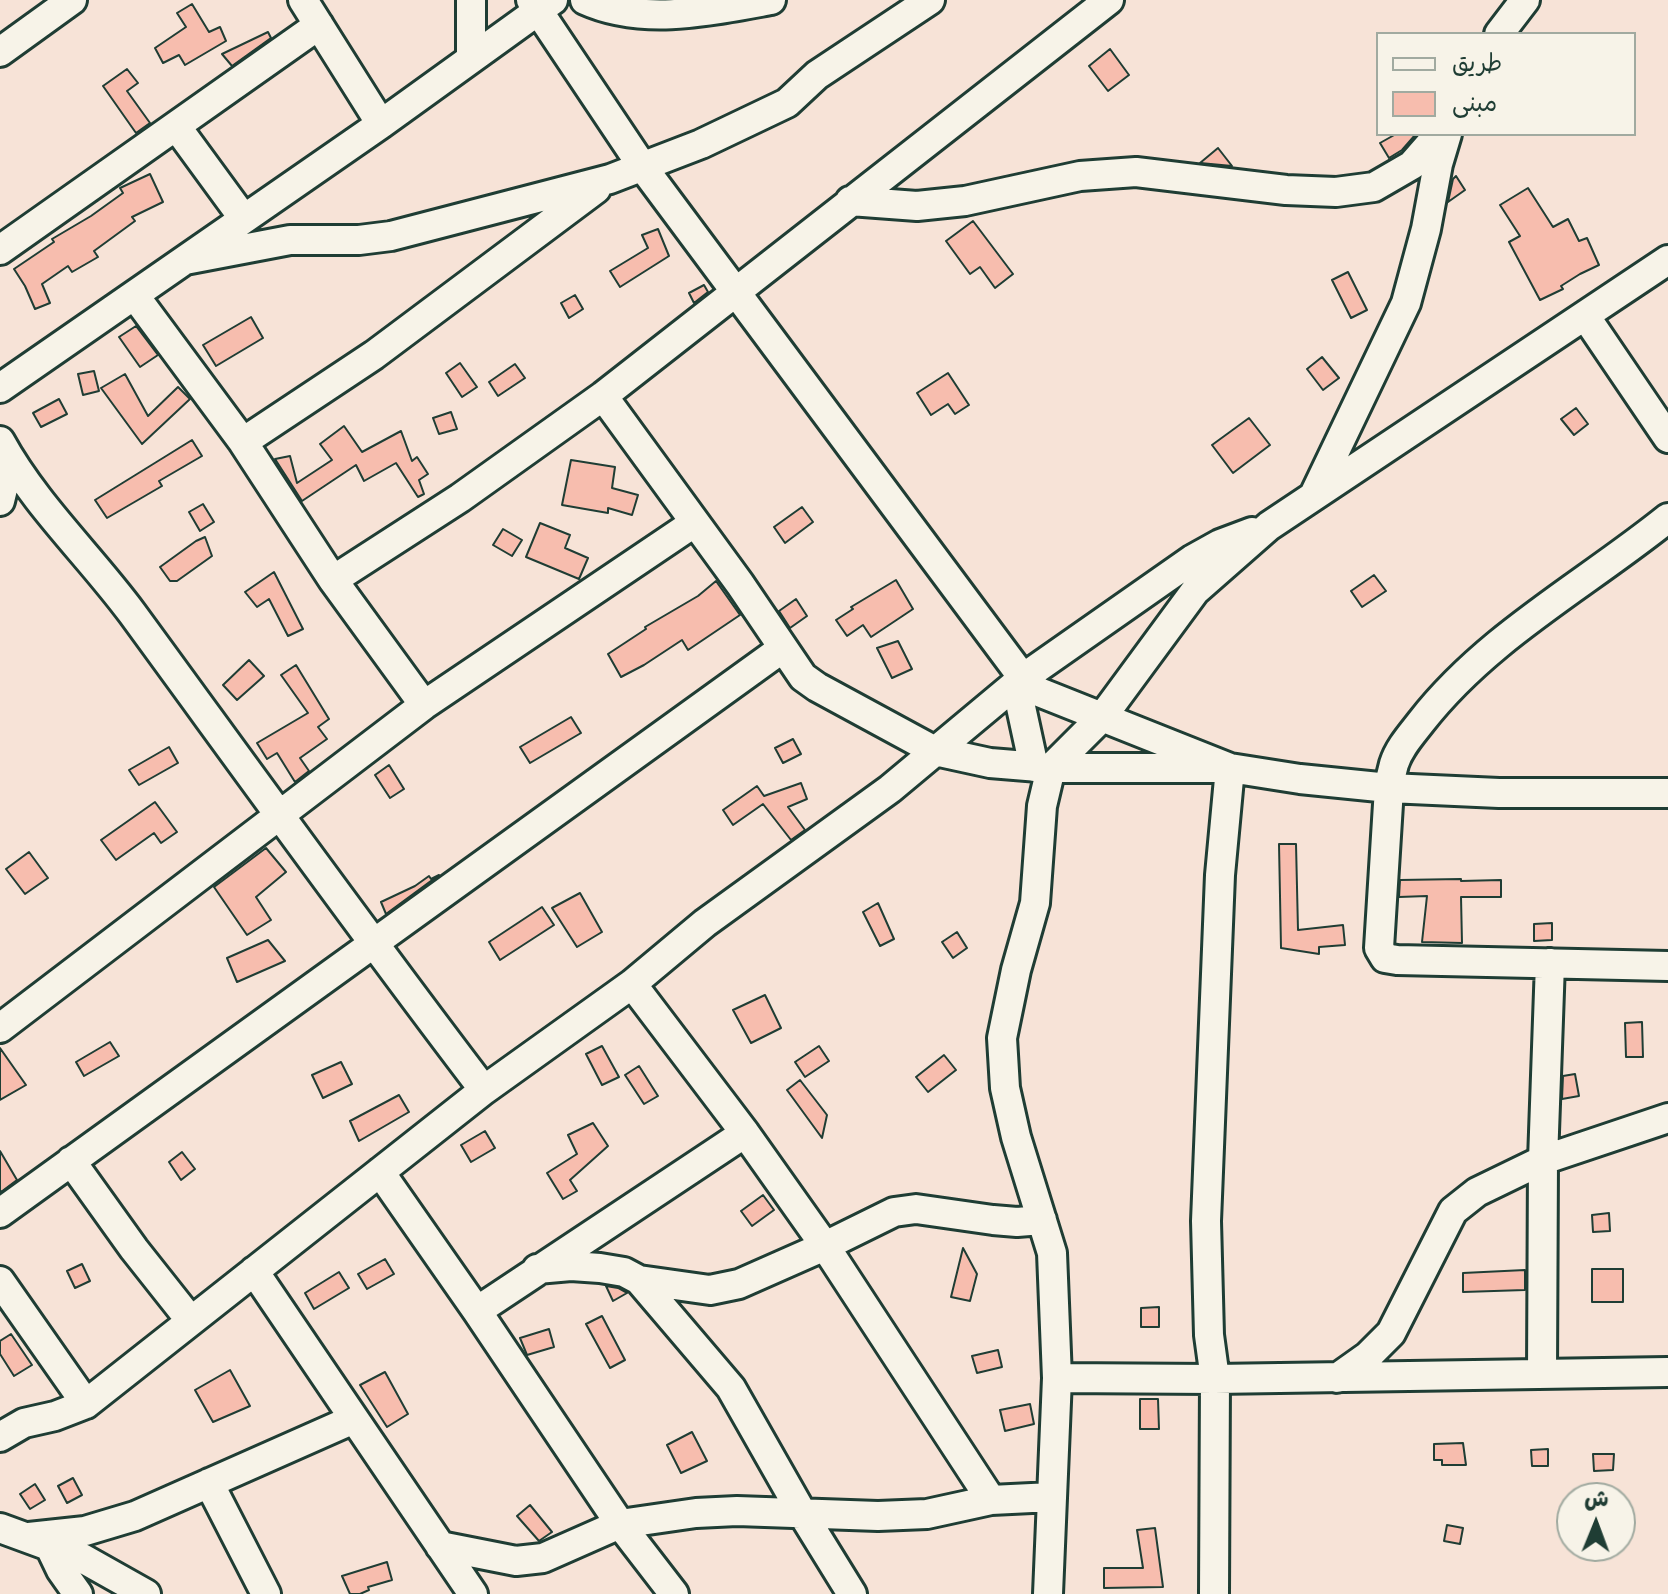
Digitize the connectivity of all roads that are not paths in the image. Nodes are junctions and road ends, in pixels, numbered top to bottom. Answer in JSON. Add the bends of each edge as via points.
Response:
{"nodes":[{"id":1,"x":303,"y":0,"type":"edge"},
{"id":2,"x":471,"y":0,"type":"edge"},
{"id":3,"x":585,"y":0,"type":"edge"},
{"id":4,"x":771,"y":0,"type":"edge"},
{"id":5,"x":930,"y":0,"type":"edge"},
{"id":6,"x":1109,"y":0,"type":"edge"},
{"id":7,"x":1525,"y":0,"type":"edge"},
{"id":8,"x":66,"y":2,"type":"edge"},
{"id":9,"x":541,"y":3,"type":"edge"},
{"id":10,"x":319,"y":25,"type":"junction"},
{"id":11,"x":1501,"y":32,"type":"edge"},
{"id":12,"x":0,"y":52,"type":"edge"},
{"id":13,"x":471,"y":58,"type":"junction"},
{"id":14,"x":381,"y":124,"type":"junction"},
{"id":15,"x":176,"y":126,"type":"junction"},
{"id":16,"x":1437,"y":136,"type":"edge"},
{"id":17,"x":1446,"y":136,"type":"edge"},
{"id":18,"x":642,"y":166,"type":"junction"},
{"id":19,"x":610,"y":179,"type":"junction"},
{"id":20,"x":850,"y":201,"type":"junction"},
{"id":21,"x":244,"y":219,"type":"junction"},
{"id":22,"x":0,"y":250,"type":"edge"},
{"id":23,"x":185,"y":260,"type":"junction"},
{"id":24,"x":1668,"y":260,"type":"edge"},
{"id":25,"x":737,"y":291,"type":"junction"},
{"id":26,"x":135,"y":296,"type":"junction"},
{"id":27,"x":1586,"y":317,"type":"junction"},
{"id":28,"x":0,"y":388,"type":"edge"},
{"id":29,"x":603,"y":396,"type":"junction"},
{"id":30,"x":1668,"y":438,"type":"edge"},
{"id":31,"x":243,"y":442,"type":"junction"},
{"id":32,"x":5,"y":450,"type":"edge"},
{"id":33,"x":1315,"y":494,"type":"junction"},
{"id":34,"x":0,"y":501,"type":"edge"},
{"id":35,"x":1668,"y":518,"type":"edge"},
{"id":36,"x":694,"y":523,"type":"junction"},
{"id":37,"x":1269,"y":526,"type":"junction"},
{"id":38,"x":333,"y":580,"type":"junction"},
{"id":39,"x":783,"y":648,"type":"junction"},
{"id":40,"x":1020,"y":681,"type":"junction"},
{"id":41,"x":424,"y":705,"type":"junction"},
{"id":42,"x":1103,"y":716,"type":"junction"},
{"id":43,"x":935,"y":751,"type":"junction"},
{"id":44,"x":1042,"y":768,"type":"junction"},
{"id":45,"x":1230,"y":768,"type":"junction"},
{"id":46,"x":1389,"y":788,"type":"junction"},
{"id":47,"x":1668,"y":793,"type":"edge"},
{"id":48,"x":278,"y":815,"type":"junction"},
{"id":49,"x":373,"y":945,"type":"junction"},
{"id":50,"x":1550,"y":963,"type":"junction"},
{"id":51,"x":1668,"y":966,"type":"edge"},
{"id":52,"x":632,"y":984,"type":"junction"},
{"id":53,"x":0,"y":1028,"type":"edge"},
{"id":54,"x":484,"y":1090,"type":"junction"},
{"id":55,"x":1668,"y":1118,"type":"edge"},
{"id":56,"x":745,"y":1133,"type":"junction"},
{"id":57,"x":1543,"y":1160,"type":"junction"},
{"id":58,"x":71,"y":1161,"type":"junction"},
{"id":59,"x":380,"y":1172,"type":"junction"},
{"id":60,"x":0,"y":1213,"type":"edge"},
{"id":61,"x":1042,"y":1220,"type":"junction"},
{"id":62,"x":825,"y":1246,"type":"junction"},
{"id":63,"x":537,"y":1269,"type":"junction"},
{"id":64,"x":254,"y":1271,"type":"junction"},
{"id":65,"x":639,"y":1280,"type":"junction"},
{"id":66,"x":0,"y":1281,"type":"edge"},
{"id":67,"x":477,"y":1311,"type":"junction"},
{"id":68,"x":191,"y":1321,"type":"junction"},
{"id":69,"x":1668,"y":1372,"type":"edge"},
{"id":70,"x":1542,"y":1373,"type":"junction"},
{"id":71,"x":1057,"y":1378,"type":"junction"},
{"id":72,"x":1337,"y":1378,"type":"junction"},
{"id":73,"x":1215,"y":1379,"type":"junction"},
{"id":74,"x":86,"y":1404,"type":"junction"},
{"id":75,"x":354,"y":1419,"type":"junction"},
{"id":76,"x":8,"y":1428,"type":"edge"},
{"id":77,"x":209,"y":1483,"type":"junction"},
{"id":78,"x":1052,"y":1497,"type":"junction"},
{"id":79,"x":991,"y":1500,"type":"junction"},
{"id":80,"x":802,"y":1513,"type":"junction"},
{"id":81,"x":620,"y":1524,"type":"junction"},
{"id":82,"x":0,"y":1528,"type":"edge"},
{"id":83,"x":39,"y":1541,"type":"junction"},
{"id":84,"x":440,"y":1546,"type":"junction"},
{"id":85,"x":78,"y":1594,"type":"edge"},
{"id":86,"x":146,"y":1594,"type":"edge"},
{"id":87,"x":266,"y":1594,"type":"edge"},
{"id":88,"x":473,"y":1594,"type":"edge"},
{"id":89,"x":674,"y":1594,"type":"edge"},
{"id":90,"x":852,"y":1594,"type":"edge"},
{"id":91,"x":1048,"y":1594,"type":"edge"},
{"id":92,"x":1214,"y":1594,"type":"edge"}],
"edges":[{"from":1,"to":10,"type":"street"},
{"from":2,"to":13,"type":"street"},
{"from":3,"to":4,"type":"street","via":[[647,15]]},
{"from":5,"to":18,"type":"street","via":[[817,75],[787,103]]},
{"from":6,"to":20,"type":"street"},
{"from":7,"to":11,"type":"street"},
{"from":8,"to":12,"type":"street"},
{"from":9,"to":13,"type":"street"},
{"from":9,"to":18,"type":"street"},
{"from":10,"to":14,"type":"street"},
{"from":10,"to":15,"type":"street"},
{"from":13,"to":14,"type":"street"},
{"from":14,"to":21,"type":"street"},
{"from":15,"to":21,"type":"street"},
{"from":15,"to":22,"type":"street"},
{"from":16,"to":20,"type":"street","via":[[1412,165],[1374,187],[1336,192],[1136,172],[1080,176],[917,206]]},
{"from":17,"to":33,"type":"street","via":[[1406,303]]},
{"from":18,"to":19,"type":"street"},
{"from":18,"to":25,"type":"street"},
{"from":19,"to":23,"type":"street","via":[[391,236],[290,240]]},
{"from":19,"to":31,"type":"street","via":[[374,355]]},
{"from":20,"to":25,"type":"street"},
{"from":21,"to":23,"type":"street"},
{"from":23,"to":26,"type":"street"},
{"from":24,"to":27,"type":"street"},
{"from":25,"to":29,"type":"street"},
{"from":25,"to":40,"type":"street"},
{"from":26,"to":28,"type":"street"},
{"from":26,"to":31,"type":"street"},
{"from":27,"to":30,"type":"street"},
{"from":27,"to":33,"type":"street"},
{"from":29,"to":36,"type":"street"},
{"from":29,"to":38,"type":"street"},
{"from":31,"to":38,"type":"street"},
{"from":32,"to":34,"type":"street"},
{"from":32,"to":48,"type":"street","via":[[129,609]]},
{"from":33,"to":37,"type":"street"},
{"from":35,"to":46,"type":"street","via":[[1516,629],[1433,706],[1407,739]]},
{"from":36,"to":39,"type":"street"},
{"from":36,"to":41,"type":"street"},
{"from":37,"to":40,"type":"street","via":[[1193,559]]},
{"from":37,"to":42,"type":"street","via":[[1195,591]]},
{"from":38,"to":41,"type":"street"},
{"from":39,"to":43,"type":"street","via":[[817,687]]},
{"from":39,"to":49,"type":"street"},
{"from":40,"to":42,"type":"street"},
{"from":40,"to":43,"type":"street"},
{"from":40,"to":44,"type":"street"},
{"from":41,"to":48,"type":"street"},
{"from":42,"to":44,"type":"street"},
{"from":42,"to":45,"type":"street"},
{"from":43,"to":44,"type":"street"},
{"from":43,"to":52,"type":"street"},
{"from":44,"to":45,"type":"street"},
{"from":44,"to":61,"type":"street","via":[[1035,903],[1002,1038],[1005,1088]]},
{"from":45,"to":46,"type":"street"},
{"from":45,"to":73,"type":"street","via":[[1220,875],[1206,1221]]},
{"from":46,"to":47,"type":"street"},
{"from":46,"to":50,"type":"street","via":[[1379,948],[1385,958]]},
{"from":48,"to":49,"type":"street"},
{"from":48,"to":53,"type":"street"},
{"from":49,"to":54,"type":"street"},
{"from":49,"to":58,"type":"street"},
{"from":50,"to":51,"type":"street"},
{"from":50,"to":57,"type":"street"},
{"from":52,"to":54,"type":"street"},
{"from":52,"to":56,"type":"street"},
{"from":54,"to":59,"type":"street"},
{"from":55,"to":57,"type":"street"},
{"from":56,"to":62,"type":"street"},
{"from":56,"to":63,"type":"street"},
{"from":57,"to":70,"type":"street"},
{"from":57,"to":72,"type":"street","via":[[1477,1192],[1453,1211],[1391,1333]]},
{"from":58,"to":60,"type":"street"},
{"from":58,"to":68,"type":"street"},
{"from":59,"to":64,"type":"street"},
{"from":59,"to":67,"type":"street"},
{"from":61,"to":62,"type":"street","via":[[993,1220],[916,1209],[894,1212]]},
{"from":61,"to":71,"type":"street","via":[[1052,1253]]},
{"from":62,"to":65,"type":"street","via":[[739,1284],[710,1290]]},
{"from":62,"to":79,"type":"street"},
{"from":63,"to":65,"type":"street","via":[[600,1268]]},
{"from":63,"to":67,"type":"street"},
{"from":64,"to":68,"type":"street"},
{"from":64,"to":75,"type":"street"},
{"from":65,"to":80,"type":"street","via":[[731,1388]]},
{"from":66,"to":74,"type":"street"},
{"from":67,"to":81,"type":"street"},
{"from":68,"to":74,"type":"street"},
{"from":69,"to":70,"type":"street"},
{"from":70,"to":72,"type":"street"},
{"from":71,"to":73,"type":"street"},
{"from":71,"to":78,"type":"street"},
{"from":72,"to":73,"type":"street"},
{"from":73,"to":92,"type":"street"},
{"from":74,"to":76,"type":"street"},
{"from":75,"to":77,"type":"street"},
{"from":75,"to":84,"type":"street"},
{"from":77,"to":83,"type":"street","via":[[135,1516]]},
{"from":77,"to":87,"type":"street"},
{"from":78,"to":79,"type":"street"},
{"from":78,"to":91,"type":"street"},
{"from":79,"to":80,"type":"street","via":[[927,1514]]},
{"from":80,"to":81,"type":"street","via":[[696,1513]]},
{"from":80,"to":90,"type":"street"},
{"from":81,"to":84,"type":"street","via":[[543,1558],[516,1561]]},
{"from":81,"to":89,"type":"street"},
{"from":82,"to":83,"type":"street"},
{"from":83,"to":85,"type":"street"},
{"from":83,"to":86,"type":"street"},
{"from":84,"to":88,"type":"street"}]}
